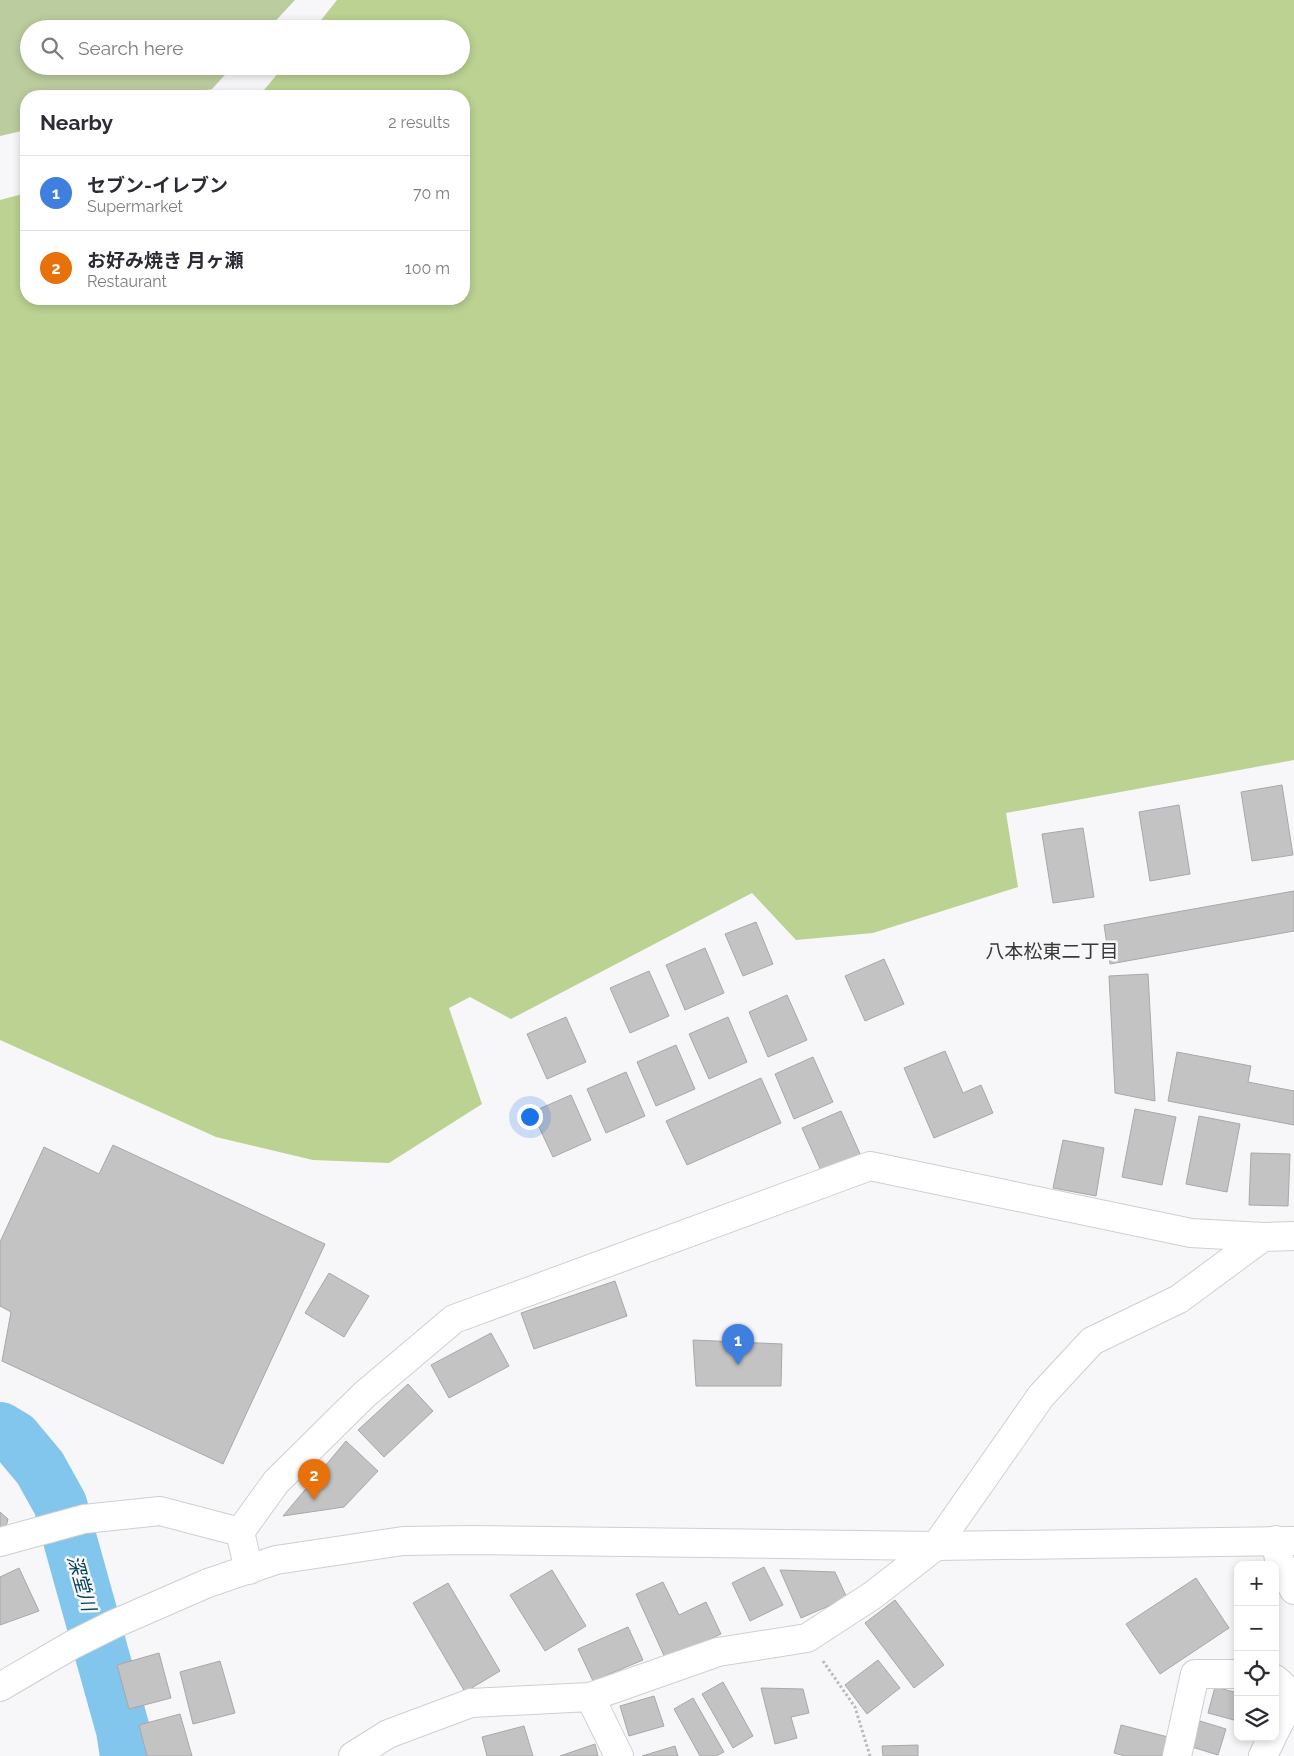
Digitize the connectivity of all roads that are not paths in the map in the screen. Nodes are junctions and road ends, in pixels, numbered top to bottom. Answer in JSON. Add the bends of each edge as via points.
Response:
{"nodes":[{"id":1,"x":1263,"y":1236,"type":"junction"},
{"id":2,"x":1294,"y":1236,"type":"edge"},
{"id":3,"x":240,"y":1532,"type":"junction"},
{"id":4,"x":1285,"y":1540,"type":"edge"},
{"id":5,"x":0,"y":1542,"type":"edge"},
{"id":6,"x":936,"y":1546,"type":"junction"},
{"id":7,"x":249,"y":1570,"type":"junction"},
{"id":8,"x":1294,"y":1590,"type":"edge"},
{"id":9,"x":1234,"y":1674,"type":"edge"},
{"id":10,"x":1279,"y":1683,"type":"edge"},
{"id":11,"x":0,"y":1687,"type":"edge"},
{"id":12,"x":1294,"y":1696,"type":"edge"},
{"id":13,"x":590,"y":1697,"type":"junction"},
{"id":14,"x":1294,"y":1702,"type":"edge"},
{"id":15,"x":1279,"y":1723,"type":"edge"},
{"id":16,"x":1270,"y":1741,"type":"edge"},
{"id":17,"x":353,"y":1756,"type":"edge"},
{"id":18,"x":619,"y":1756,"type":"edge"},
{"id":19,"x":1177,"y":1756,"type":"edge"},
{"id":20,"x":1263,"y":1756,"type":"edge"}],
"edges":[{"from":1,"to":2,"type":"street"},
{"from":1,"to":3,"type":"street","via":[[1191,1232],[870,1166],[454,1319],[364,1395],[276,1482]]},
{"from":1,"to":6,"type":"street","via":[[1179,1300],[1092,1341],[1040,1396]]},
{"from":3,"to":5,"type":"street","via":[[160,1511],[84,1519]]},
{"from":3,"to":7,"type":"street"},
{"from":4,"to":6,"type":"street"},
{"from":4,"to":8,"type":"street","via":[[1279,1560]]},
{"from":6,"to":7,"type":"street","via":[[471,1540],[404,1542],[276,1560]]},
{"from":6,"to":13,"type":"street","via":[[873,1595],[807,1638],[718,1652]]},
{"from":7,"to":11,"type":"street","via":[[208,1583],[114,1624]]},
{"from":9,"to":19,"type":"street","via":[[1195,1674]]},
{"from":10,"to":12,"type":"street"},
{"from":13,"to":17,"type":"street","via":[[471,1703],[388,1734]]},
{"from":13,"to":18,"type":"street"},
{"from":14,"to":15,"type":"street"},
{"from":16,"to":20,"type":"street"}]}
